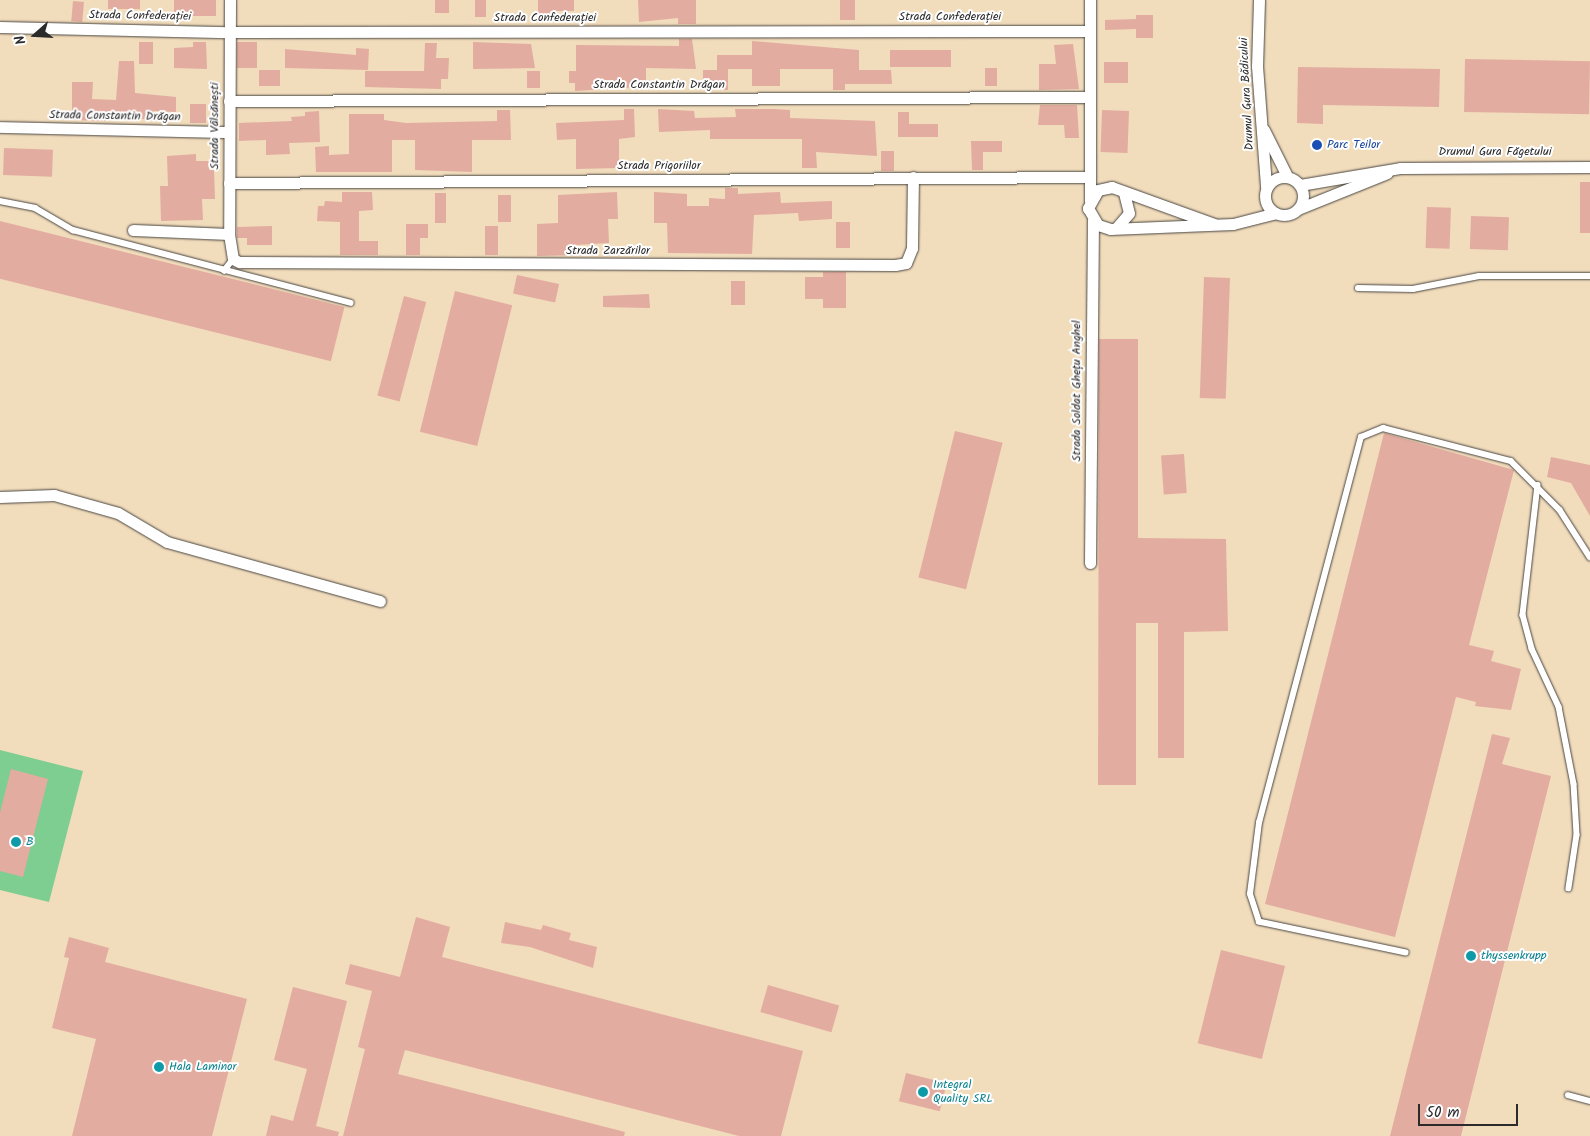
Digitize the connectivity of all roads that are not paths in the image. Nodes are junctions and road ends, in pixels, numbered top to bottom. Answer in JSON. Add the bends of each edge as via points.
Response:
{"nodes":[{"id":1,"x":230,"y":0,"type":"edge"},
{"id":2,"x":1090,"y":0,"type":"edge"},
{"id":3,"x":1259,"y":0,"type":"edge"},
{"id":4,"x":0,"y":27,"type":"edge"},
{"id":5,"x":1090,"y":31,"type":"junction"},
{"id":6,"x":229,"y":32,"type":"junction"},
{"id":7,"x":1090,"y":96,"type":"junction"},
{"id":8,"x":229,"y":101,"type":"junction"},
{"id":9,"x":1261,"y":124,"type":"junction"},
{"id":10,"x":0,"y":127,"type":"edge"},
{"id":11,"x":229,"y":132,"type":"junction"},
{"id":12,"x":1590,"y":166,"type":"edge"},
{"id":13,"x":1400,"y":168,"type":"junction"},
{"id":14,"x":1287,"y":176,"type":"junction"},
{"id":15,"x":913,"y":177,"type":"junction"},
{"id":16,"x":1088,"y":177,"type":"junction"},
{"id":17,"x":229,"y":183,"type":"junction"},
{"id":18,"x":1300,"y":185,"type":"junction"},
{"id":19,"x":1266,"y":187,"type":"junction"},
{"id":20,"x":1105,"y":188,"type":"junction"},
{"id":21,"x":1124,"y":194,"type":"junction"},
{"id":22,"x":0,"y":201,"type":"edge"},
{"id":23,"x":1090,"y":201,"type":"junction"},
{"id":24,"x":1265,"y":201,"type":"junction"},
{"id":25,"x":1298,"y":209,"type":"junction"},
{"id":26,"x":1276,"y":213,"type":"junction"},
{"id":27,"x":1258,"y":219,"type":"junction"},
{"id":28,"x":1093,"y":220,"type":"junction"},
{"id":29,"x":1214,"y":224,"type":"junction"},
{"id":30,"x":1117,"y":227,"type":"junction"},
{"id":31,"x":133,"y":230,"type":"dead end"},
{"id":32,"x":229,"y":234,"type":"junction"},
{"id":33,"x":231,"y":255,"type":"junction"},
{"id":34,"x":224,"y":271,"type":"junction"},
{"id":35,"x":1590,"y":276,"type":"edge"},
{"id":36,"x":1358,"y":288,"type":"dead end"},
{"id":37,"x":351,"y":303,"type":"dead end"},
{"id":38,"x":1538,"y":485,"type":"junction"},
{"id":39,"x":0,"y":497,"type":"edge"},
{"id":40,"x":1590,"y":557,"type":"edge"},
{"id":41,"x":1090,"y":563,"type":"dead end"},
{"id":42,"x":380,"y":601,"type":"dead end"},
{"id":43,"x":1569,"y":888,"type":"dead end"},
{"id":44,"x":1406,"y":953,"type":"dead end"},
{"id":45,"x":1568,"y":1095,"type":"dead end"},
{"id":46,"x":1590,"y":1101,"type":"edge"}],
"edges":[{"from":1,"to":6,"type":"street","name":"Strada Vâlsănești"},
{"from":2,"to":5,"type":"street"},
{"from":3,"to":9,"type":"street","name":"Drumul Gura Bădicului"},
{"from":4,"to":6,"type":"street","name":"Strada Confederației"},
{"from":5,"to":6,"type":"street","name":"Strada Confederației"},
{"from":5,"to":7,"type":"street"},
{"from":6,"to":8,"type":"street","name":"Strada Vâlsănești"},
{"from":7,"to":8,"type":"street","name":"Strada Constantin Drăgan"},
{"from":7,"to":16,"type":"street"},
{"from":8,"to":11,"type":"street","name":"Strada Vâlsănești"},
{"from":9,"to":14,"type":"street"},
{"from":9,"to":19,"type":"street","name":"Drumul Gura Bădicului"},
{"from":10,"to":11,"type":"street","name":"Strada Constantin Drăgan"},
{"from":11,"to":17,"type":"street","name":"Strada Vâlsănești"},
{"from":12,"to":13,"type":"street","name":"Drumul Gura Făgetului"},
{"from":13,"to":18,"type":"street","name":"Drumul Gura Făgetului"},
{"from":13,"to":25,"type":"street","name":"Drumul Gura Făgetului"},
{"from":14,"to":18,"type":"street"},
{"from":14,"to":19,"type":"street","via":[[1275,178]]},
{"from":15,"to":16,"type":"street","name":"Strada Prigoriilor"},
{"from":15,"to":17,"type":"street","name":"Strada Prigoriilor"},
{"from":15,"to":33,"type":"street","name":"Strada Zarzărilor","via":[[912,248],[906,263],[895,265],[403,265]]},
{"from":16,"to":20,"type":"street"},
{"from":16,"to":23,"type":"street"},
{"from":17,"to":32,"type":"street","name":"Strada Vâlsănești"},
{"from":18,"to":25,"type":"street","via":[[1303,197]]},
{"from":19,"to":24,"type":"street"},
{"from":20,"to":21,"type":"street"},
{"from":20,"to":23,"type":"street"},
{"from":21,"to":29,"type":"street"},
{"from":21,"to":30,"type":"street","via":[[1130,213]]},
{"from":22,"to":34,"type":"lane","via":[[35,208],[73,230]]},
{"from":23,"to":28,"type":"street"},
{"from":24,"to":26,"type":"street"},
{"from":24,"to":27,"type":"street"},
{"from":25,"to":26,"type":"street","via":[[1287,215]]},
{"from":26,"to":27,"type":"street"},
{"from":27,"to":29,"type":"street"},
{"from":28,"to":30,"type":"street","via":[[1104,228]]},
{"from":28,"to":41,"type":"street","name":"Strada Soldat Ghețu Anghel"},
{"from":29,"to":30,"type":"street"},
{"from":31,"to":32,"type":"street"},
{"from":32,"to":33,"type":"street","name":"Strada Vâlsănești"},
{"from":33,"to":34,"type":"lane"},
{"from":34,"to":37,"type":"lane"},
{"from":35,"to":36,"type":"lane","via":[[1479,276],[1413,289]]},
{"from":38,"to":40,"type":"lane"},
{"from":38,"to":43,"type":"lane","via":[[1523,615],[1532,649],[1559,708],[1574,784],[1577,835]]},
{"from":38,"to":44,"type":"lane","via":[[1511,461],[1382,428],[1361,438],[1349,474],[1259,823],[1250,894],[1259,922]]},
{"from":39,"to":42,"type":"street","via":[[54,495],[118,514],[167,542]]},
{"from":45,"to":46,"type":"lane"}]}
